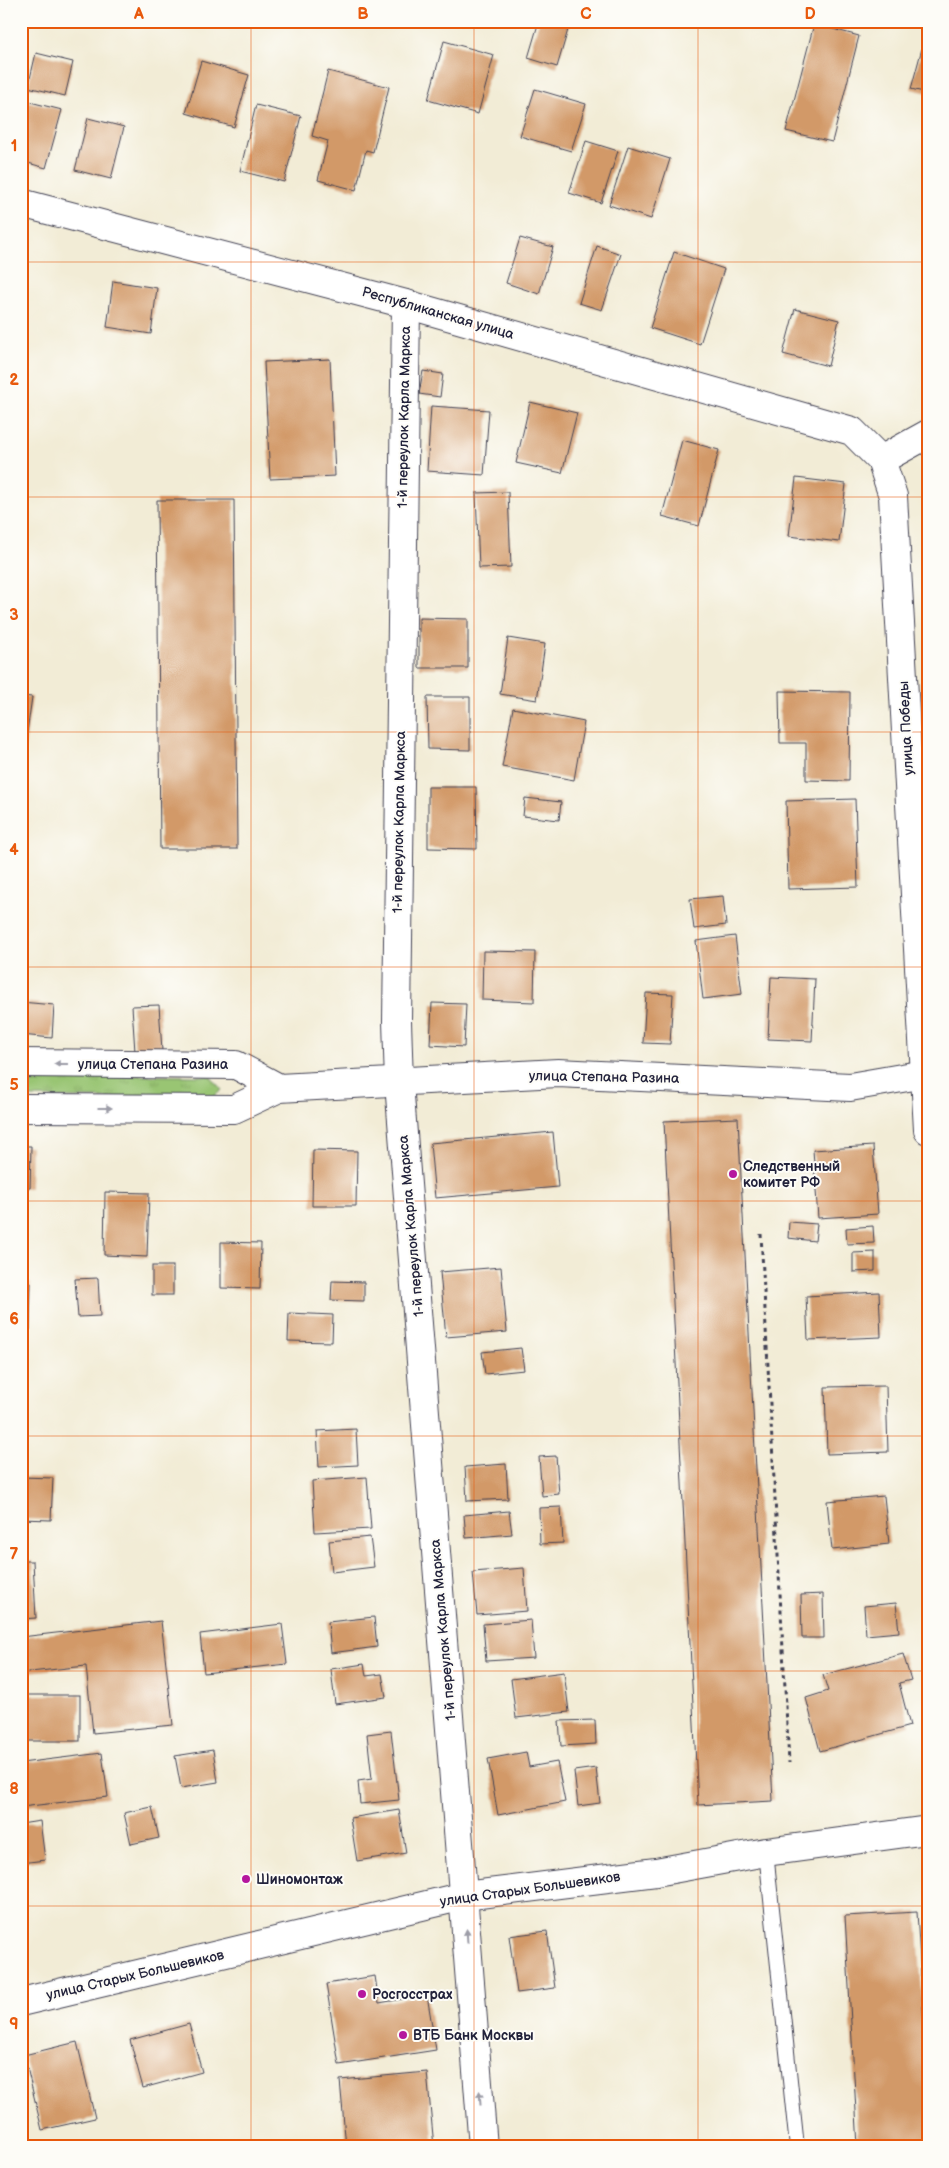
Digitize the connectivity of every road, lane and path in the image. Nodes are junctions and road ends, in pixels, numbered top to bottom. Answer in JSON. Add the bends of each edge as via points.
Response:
{"nodes":[{"id":1,"x":21,"y":203,"type":"edge"},
{"id":2,"x":406,"y":304,"type":"junction"},
{"id":3,"x":852,"y":431,"type":"joint"},
{"id":4,"x":928,"y":434,"type":"edge"},
{"id":5,"x":881,"y":460,"type":"junction"},
{"id":6,"x":21,"y":1063,"type":"edge"},
{"id":7,"x":926,"y":1074,"type":"edge"},
{"id":8,"x":400,"y":1083,"type":"junction"},
{"id":9,"x":279,"y":1088,"type":"junction"},
{"id":10,"x":21,"y":1108,"type":"edge"},
{"id":11,"x":928,"y":1130,"type":"edge"},
{"id":12,"x":761,"y":1234,"type":"dead end"},
{"id":13,"x":789,"y":1763,"type":"dead end"},
{"id":14,"x":928,"y":1830,"type":"edge"},
{"id":15,"x":766,"y":1852,"type":"junction"},
{"id":16,"x":464,"y":1896,"type":"junction"},
{"id":17,"x":21,"y":2002,"type":"edge"},
{"id":18,"x":483,"y":2147,"type":"edge"},
{"id":19,"x":797,"y":2147,"type":"edge"}],
"edges":[{"from":1,"to":2,"type":"street","name":"Республиканская улица"},
{"from":2,"to":3,"type":"street","name":"Республиканская улица"},
{"from":2,"to":8,"type":"street","name":"1-й переулок Карла Маркса","via":[[397,1001]]},
{"from":3,"to":5,"type":"street","name":"улица Победы"},
{"from":4,"to":5,"type":"street"},
{"from":5,"to":7,"type":"street","name":"улица Победы","via":[[893,496]]},
{"from":9,"to":6,"type":"street","name":"улица Степана Разина","one_way":true,"via":[[236,1065]]},
{"from":7,"to":8,"type":"street","name":"улица Степана Разина","via":[[850,1087],[558,1073]]},
{"from":7,"to":11,"type":"street","name":"улица Победы"},
{"from":8,"to":9,"type":"street","name":"улица Степана Разина"},
{"from":8,"to":16,"type":"street","name":"1-й переулок Карла Маркса"},
{"from":10,"to":9,"type":"street","name":"улица Степана Разина","one_way":true,"via":[[234,1109]]},
{"from":12,"to":13,"type":"path"},
{"from":14,"to":15,"type":"street","name":"улица Старых Большевиков"},
{"from":15,"to":16,"type":"street","name":"улица Старых Большевиков","via":[[656,1872]]},
{"from":15,"to":19,"type":"lane"},
{"from":16,"to":17,"type":"street","name":"улица Старых Большевиков"},
{"from":18,"to":16,"type":"street","name":"1-й переулок Карла Маркса","one_way":true}]}
